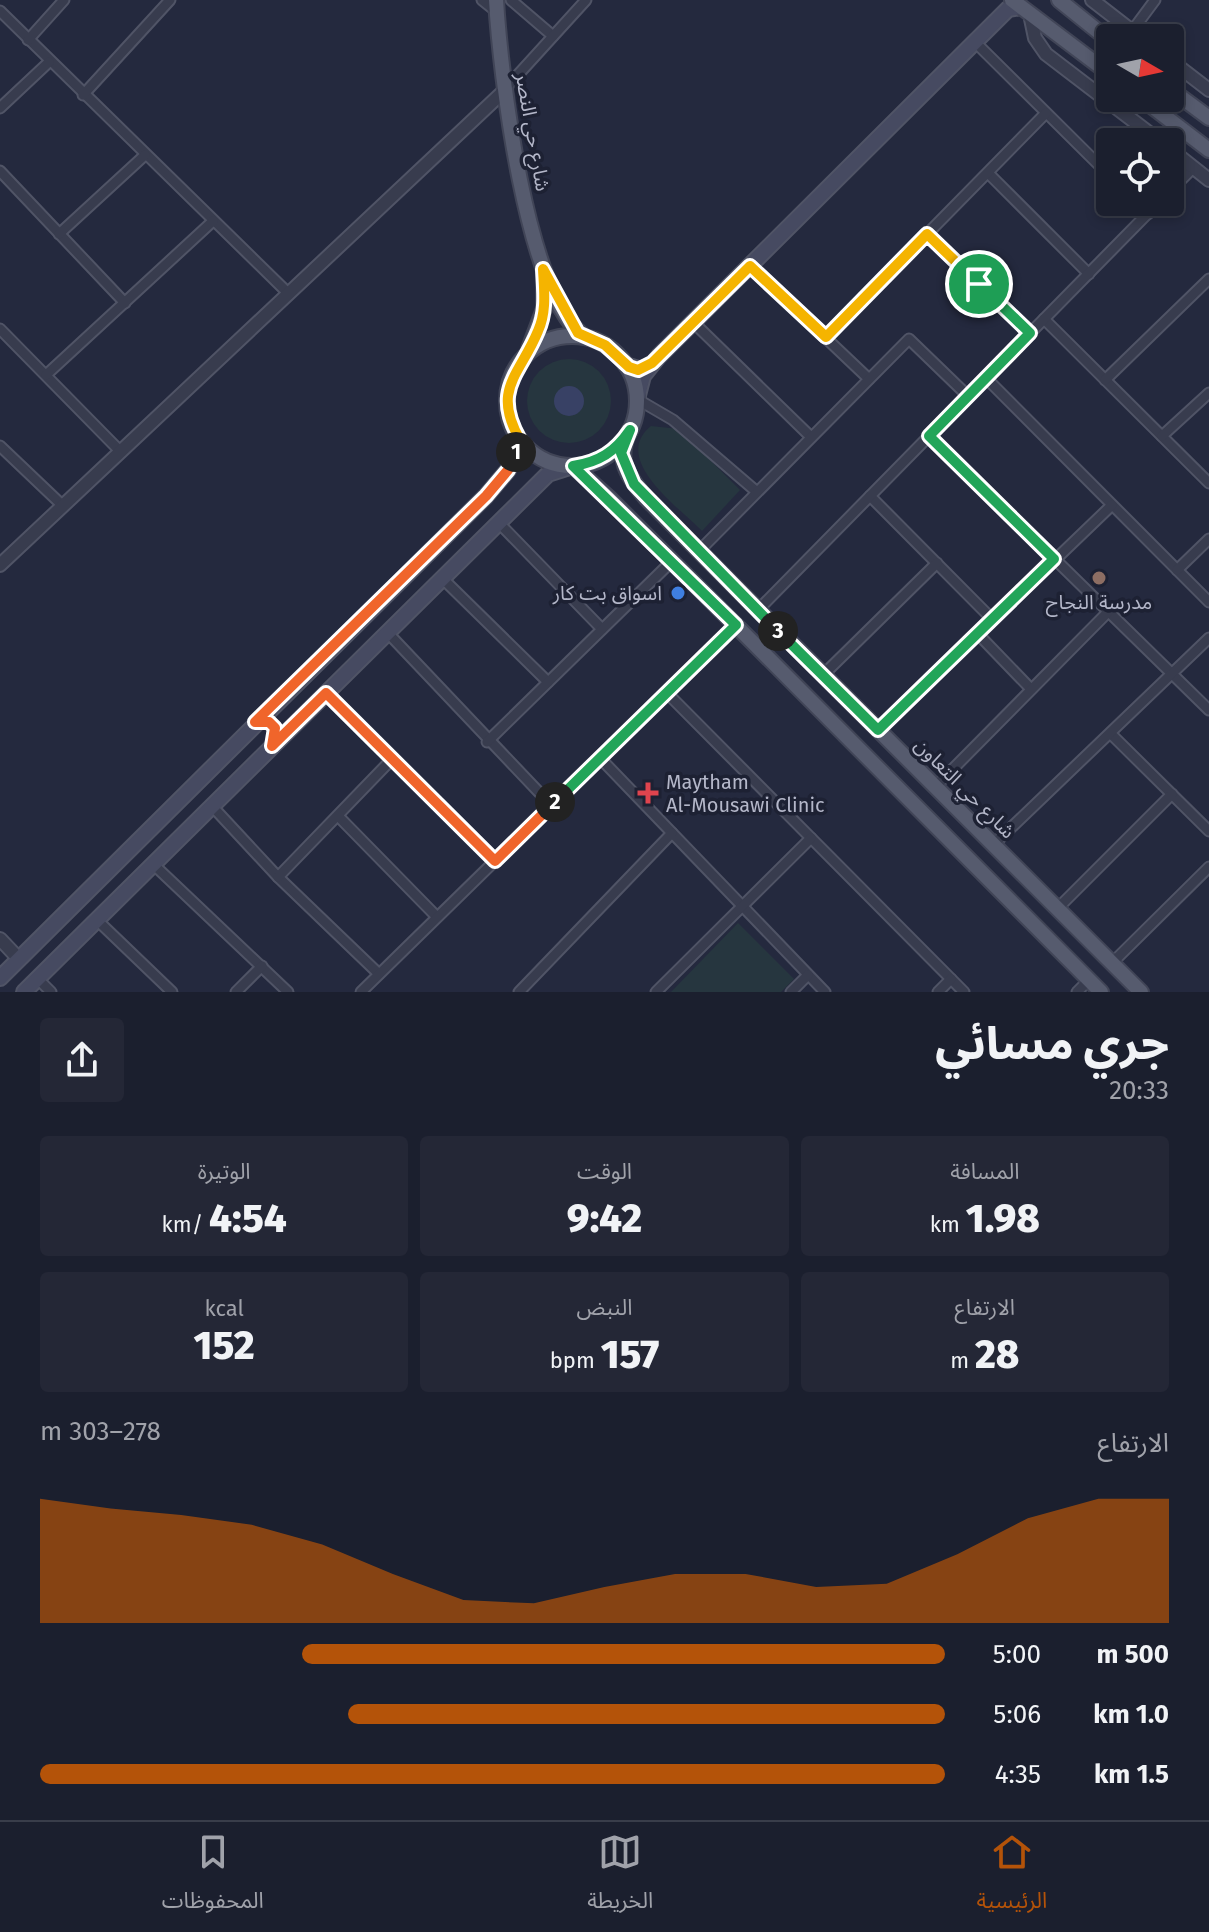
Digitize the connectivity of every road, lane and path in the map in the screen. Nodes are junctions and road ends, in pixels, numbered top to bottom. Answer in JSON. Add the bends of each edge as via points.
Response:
{"nodes":[{"id":1,"x":64,"y":0,"type":"edge"},
{"id":2,"x":170,"y":0,"type":"edge"},
{"id":3,"x":482,"y":0,"type":"edge"},
{"id":4,"x":511,"y":0,"type":"edge"},
{"id":5,"x":586,"y":0,"type":"edge"},
{"id":6,"x":1059,"y":0,"type":"edge"},
{"id":7,"x":1092,"y":0,"type":"edge"},
{"id":8,"x":1155,"y":0,"type":"edge"},
{"id":9,"x":496,"y":6,"type":"edge"},
{"id":10,"x":1021,"y":7,"type":"edge"},
{"id":11,"x":0,"y":11,"type":"edge"},
{"id":12,"x":1124,"y":24,"type":"edge"},
{"id":13,"x":1142,"y":24,"type":"edge"},
{"id":14,"x":1096,"y":30,"type":"edge"},
{"id":15,"x":553,"y":36,"type":"junction"},
{"id":16,"x":28,"y":40,"type":"junction"},
{"id":17,"x":975,"y":42,"type":"junction"},
{"id":18,"x":49,"y":62,"type":"junction"},
{"id":19,"x":1096,"y":63,"type":"edge"},
{"id":20,"x":1184,"y":71,"type":"edge"},
{"id":21,"x":1209,"y":90,"type":"edge"},
{"id":22,"x":504,"y":91,"type":"junction"},
{"id":23,"x":83,"y":95,"type":"junction"},
{"id":24,"x":1184,"y":99,"type":"edge"},
{"id":25,"x":0,"y":108,"type":"edge"},
{"id":26,"x":1161,"y":112,"type":"edge"},
{"id":27,"x":1046,"y":113,"type":"junction"},
{"id":28,"x":1209,"y":118,"type":"edge"},
{"id":29,"x":1143,"y":128,"type":"edge"},
{"id":30,"x":1209,"y":150,"type":"edge"},
{"id":31,"x":145,"y":155,"type":"junction"},
{"id":32,"x":1184,"y":160,"type":"edge"},
{"id":33,"x":1096,"y":162,"type":"edge"},
{"id":34,"x":1194,"y":167,"type":"junction"},
{"id":35,"x":0,"y":171,"type":"edge"},
{"id":36,"x":988,"y":173,"type":"junction"},
{"id":37,"x":1184,"y":177,"type":"edge"},
{"id":38,"x":1209,"y":180,"type":"edge"},
{"id":39,"x":1146,"y":216,"type":"edge"},
{"id":40,"x":213,"y":221,"type":"junction"},
{"id":41,"x":59,"y":234,"type":"junction"},
{"id":42,"x":927,"y":234,"type":"junction"},
{"id":43,"x":750,"y":266,"type":"junction"},
{"id":44,"x":543,"y":269,"type":"junction"},
{"id":45,"x":1089,"y":274,"type":"junction"},
{"id":46,"x":1209,"y":279,"type":"edge"},
{"id":47,"x":288,"y":293,"type":"junction"},
{"id":48,"x":125,"y":303,"type":"junction"},
{"id":49,"x":1044,"y":319,"type":"junction"},
{"id":50,"x":693,"y":322,"type":"junction"},
{"id":51,"x":0,"y":329,"type":"edge"},
{"id":52,"x":1030,"y":333,"type":"junction"},
{"id":53,"x":585,"y":337,"type":"junction"},
{"id":54,"x":826,"y":337,"type":"junction"},
{"id":55,"x":527,"y":353,"type":"junction"},
{"id":56,"x":652,"y":363,"type":"junction"},
{"id":57,"x":626,"y":365,"type":"junction"},
{"id":58,"x":46,"y":375,"type":"junction"},
{"id":59,"x":986,"y":378,"type":"junction"},
{"id":60,"x":869,"y":379,"type":"junction"},
{"id":61,"x":1105,"y":380,"type":"junction"},
{"id":62,"x":1209,"y":393,"type":"edge"},
{"id":63,"x":968,"y":396,"type":"junction"},
{"id":64,"x":637,"y":399,"type":"junction"},
{"id":65,"x":630,"y":430,"type":"junction"},
{"id":66,"x":929,"y":436,"type":"junction"},
{"id":67,"x":1162,"y":436,"type":"junction"},
{"id":68,"x":811,"y":437,"type":"junction"},
{"id":69,"x":520,"y":440,"type":"junction"},
{"id":70,"x":0,"y":446,"type":"edge"},
{"id":71,"x":119,"y":450,"type":"junction"},
{"id":72,"x":573,"y":466,"type":"junction"},
{"id":73,"x":1209,"y":483,"type":"edge"},
{"id":74,"x":757,"y":492,"type":"junction"},
{"id":75,"x":870,"y":496,"type":"junction"},
{"id":76,"x":62,"y":505,"type":"junction"},
{"id":77,"x":1112,"y":505,"type":"junction"},
{"id":78,"x":498,"y":522,"type":"junction"},
{"id":79,"x":1209,"y":539,"type":"edge"},
{"id":80,"x":699,"y":551,"type":"junction"},
{"id":81,"x":1054,"y":559,"type":"junction"},
{"id":82,"x":672,"y":561,"type":"junction"},
{"id":83,"x":937,"y":563,"type":"junction"},
{"id":84,"x":0,"y":565,"type":"edge"},
{"id":85,"x":1177,"y":570,"type":"junction"},
{"id":86,"x":442,"y":578,"type":"junction"},
{"id":87,"x":1209,"y":602,"type":"edge"},
{"id":88,"x":758,"y":610,"type":"junction"},
{"id":89,"x":1108,"y":612,"type":"junction"},
{"id":90,"x":992,"y":619,"type":"junction"},
{"id":91,"x":736,"y":625,"type":"junction"},
{"id":92,"x":602,"y":629,"type":"junction"},
{"id":93,"x":387,"y":632,"type":"junction"},
{"id":94,"x":977,"y":633,"type":"junction"},
{"id":95,"x":1209,"y":638,"type":"edge"},
{"id":96,"x":1172,"y":674,"type":"junction"},
{"id":97,"x":823,"y":675,"type":"junction"},
{"id":98,"x":548,"y":682,"type":"junction"},
{"id":99,"x":1031,"y":689,"type":"junction"},
{"id":100,"x":284,"y":693,"type":"junction"},
{"id":101,"x":326,"y":693,"type":"junction"},
{"id":102,"x":667,"y":693,"type":"junction"},
{"id":103,"x":1209,"y":710,"type":"edge"},
{"id":104,"x":305,"y":714,"type":"junction"},
{"id":105,"x":255,"y":722,"type":"junction"},
{"id":106,"x":878,"y":730,"type":"junction"},
{"id":107,"x":1111,"y":734,"type":"junction"},
{"id":108,"x":487,"y":742,"type":"junction"},
{"id":109,"x":272,"y":746,"type":"junction"},
{"id":110,"x":393,"y":758,"type":"junction"},
{"id":111,"x":600,"y":758,"type":"junction"},
{"id":112,"x":935,"y":787,"type":"junction"},
{"id":113,"x":1172,"y":794,"type":"junction"},
{"id":114,"x":212,"y":806,"type":"junction"},
{"id":115,"x":552,"y":806,"type":"junction"},
{"id":116,"x":338,"y":816,"type":"junction"},
{"id":117,"x":1209,"y":831,"type":"edge"},
{"id":118,"x":672,"y":833,"type":"junction"},
{"id":119,"x":811,"y":838,"type":"junction"},
{"id":120,"x":993,"y":845,"type":"junction"},
{"id":121,"x":495,"y":861,"type":"junction"},
{"id":122,"x":153,"y":864,"type":"junction"},
{"id":123,"x":1209,"y":867,"type":"edge"},
{"id":124,"x":278,"y":877,"type":"junction"},
{"id":125,"x":743,"y":906,"type":"junction"},
{"id":126,"x":1057,"y":909,"type":"junction"},
{"id":127,"x":437,"y":917,"type":"junction"},
{"id":128,"x":97,"y":920,"type":"junction"},
{"id":129,"x":0,"y":939,"type":"edge"},
{"id":130,"x":19,"y":959,"type":"junction"},
{"id":131,"x":1112,"y":963,"type":"junction"},
{"id":132,"x":262,"y":966,"type":"junction"},
{"id":133,"x":379,"y":974,"type":"junction"},
{"id":134,"x":808,"y":975,"type":"junction"},
{"id":135,"x":0,"y":978,"type":"edge"},
{"id":136,"x":38,"y":979,"type":"junction"},
{"id":137,"x":951,"y":979,"type":"junction"},
{"id":138,"x":1089,"y":980,"type":"junction"},
{"id":139,"x":364,"y":991,"type":"edge"},
{"id":140,"x":24,"y":992,"type":"edge"},
{"id":141,"x":51,"y":992,"type":"edge"},
{"id":142,"x":172,"y":992,"type":"edge"},
{"id":143,"x":236,"y":992,"type":"edge"},
{"id":144,"x":288,"y":992,"type":"edge"},
{"id":145,"x":519,"y":992,"type":"edge"},
{"id":146,"x":656,"y":992,"type":"edge"},
{"id":147,"x":791,"y":992,"type":"edge"},
{"id":148,"x":825,"y":992,"type":"edge"},
{"id":149,"x":938,"y":992,"type":"edge"},
{"id":150,"x":964,"y":992,"type":"edge"},
{"id":151,"x":1077,"y":992,"type":"edge"},
{"id":152,"x":1101,"y":992,"type":"edge"},
{"id":153,"x":1141,"y":992,"type":"edge"}],
"edges":[{"from":1,"to":16,"type":"street"},
{"from":2,"to":23,"type":"street"},
{"from":3,"to":9,"type":"street"},
{"from":4,"to":15,"type":"street"},
{"from":5,"to":15,"type":"street"},
{"from":6,"to":14,"type":"main road"},
{"from":7,"to":12,"type":"street"},
{"from":8,"to":13,"type":"street"},
{"from":9,"to":22,"type":"main road","name":"شارع حي النصر"},
{"from":10,"to":17,"type":"main road","via":[[1008,9]]},
{"from":10,"to":19,"type":"main road"},
{"from":10,"to":29,"type":"street","via":[[1046,54]]},
{"from":11,"to":16,"type":"street"},
{"from":15,"to":22,"type":"street"},
{"from":16,"to":18,"type":"street"},
{"from":17,"to":27,"type":"street"},
{"from":17,"to":43,"type":"main road"},
{"from":18,"to":23,"type":"street"},
{"from":18,"to":25,"type":"street"},
{"from":20,"to":21,"type":"street"},
{"from":22,"to":44,"type":"main road","name":"شارع حي النصر","via":[[525,207]]},
{"from":22,"to":47,"type":"street"},
{"from":23,"to":31,"type":"street"},
{"from":24,"to":28,"type":"main road"},
{"from":26,"to":30,"type":"main road"},
{"from":27,"to":33,"type":"street"},
{"from":27,"to":36,"type":"street"},
{"from":31,"to":40,"type":"street"},
{"from":31,"to":41,"type":"street"},
{"from":32,"to":34,"type":"street"},
{"from":34,"to":37,"type":"street"},
{"from":34,"to":38,"type":"street"},
{"from":35,"to":41,"type":"street"},
{"from":36,"to":42,"type":"street"},
{"from":36,"to":45,"type":"street"},
{"from":39,"to":45,"type":"street"},
{"from":40,"to":47,"type":"street"},
{"from":40,"to":48,"type":"street"},
{"from":41,"to":48,"type":"street"},
{"from":42,"to":52,"type":"street"},
{"from":42,"to":54,"type":"street"},
{"from":43,"to":50,"type":"main road"},
{"from":43,"to":54,"type":"street"},
{"from":44,"to":53,"type":"main road","via":[[568,319]]},
{"from":44,"to":55,"type":"main road","via":[[544,309]]},
{"from":45,"to":49,"type":"street"},
{"from":46,"to":61,"type":"street"},
{"from":47,"to":71,"type":"street"},
{"from":48,"to":58,"type":"street"},
{"from":49,"to":52,"type":"street"},
{"from":49,"to":61,"type":"street"},
{"from":50,"to":56,"type":"main road"},
{"from":50,"to":68,"type":"street"},
{"from":51,"to":58,"type":"street"},
{"from":52,"to":59,"type":"street"},
{"from":53,"to":55,"type":"main road","via":[[554,338]]},
{"from":53,"to":57,"type":"main road","via":[[605,345]]},
{"from":54,"to":60,"type":"street"},
{"from":55,"to":69,"type":"main road","via":[[510,380],[507,396]]},
{"from":56,"to":57,"type":"main road","via":[[642,370]]},
{"from":56,"to":64,"type":"main road"},
{"from":57,"to":64,"type":"main road"},
{"from":58,"to":71,"type":"street"},
{"from":59,"to":63,"type":"street"},
{"from":59,"to":77,"type":"street"},
{"from":60,"to":63,"type":"street","via":[[909,339]]},
{"from":60,"to":68,"type":"street"},
{"from":61,"to":67,"type":"street"},
{"from":62,"to":67,"type":"street"},
{"from":63,"to":66,"type":"street"},
{"from":64,"to":65,"type":"main road"},
{"from":64,"to":74,"type":"street","via":[[673,420]]},
{"from":65,"to":72,"type":"main road","via":[[600,459]]},
{"from":65,"to":80,"type":"main road","name":"شارع حي التعاون","via":[[621,453],[629,476]]},
{"from":66,"to":75,"type":"street"},
{"from":66,"to":81,"type":"street"},
{"from":67,"to":73,"type":"street"},
{"from":68,"to":74,"type":"street"},
{"from":69,"to":72,"type":"main road","via":[[549,462]]},
{"from":69,"to":100,"type":"main road","via":[[508,470],[486,496]]},
{"from":70,"to":76,"type":"street"},
{"from":71,"to":76,"type":"street"},
{"from":72,"to":78,"type":"main road","via":[[548,474]]},
{"from":72,"to":82,"type":"main road"},
{"from":74,"to":80,"type":"street"},
{"from":75,"to":83,"type":"street"},
{"from":75,"to":88,"type":"street"},
{"from":76,"to":84,"type":"street"},
{"from":77,"to":81,"type":"street"},
{"from":77,"to":85,"type":"street"},
{"from":78,"to":86,"type":"main road"},
{"from":78,"to":92,"type":"street"},
{"from":79,"to":85,"type":"street"},
{"from":80,"to":88,"type":"main road","name":"شارع حي التعاون"},
{"from":81,"to":89,"type":"street"},
{"from":81,"to":90,"type":"street"},
{"from":82,"to":91,"type":"main road"},
{"from":82,"to":92,"type":"street"},
{"from":83,"to":90,"type":"street"},
{"from":83,"to":97,"type":"street"},
{"from":85,"to":87,"type":"street"},
{"from":86,"to":93,"type":"main road"},
{"from":86,"to":98,"type":"street"},
{"from":88,"to":97,"type":"main road","name":"شارع حي التعاون"},
{"from":89,"to":96,"type":"street"},
{"from":89,"to":99,"type":"street"},
{"from":90,"to":94,"type":"street"},
{"from":91,"to":102,"type":"street"},
{"from":91,"to":138,"type":"main road"},
{"from":92,"to":98,"type":"street"},
{"from":93,"to":101,"type":"main road"},
{"from":93,"to":108,"type":"street"},
{"from":94,"to":99,"type":"street"},
{"from":94,"to":106,"type":"street"},
{"from":95,"to":96,"type":"street"},
{"from":96,"to":103,"type":"street"},
{"from":96,"to":107,"type":"street"},
{"from":97,"to":106,"type":"main road","name":"شارع حي التعاون"},
{"from":98,"to":108,"type":"street"},
{"from":99,"to":112,"type":"street"},
{"from":100,"to":104,"type":"main road","via":[[281,702],[287,714]]},
{"from":100,"to":105,"type":"main road"},
{"from":101,"to":104,"type":"main road"},
{"from":101,"to":110,"type":"street"},
{"from":102,"to":111,"type":"street"},
{"from":102,"to":119,"type":"street"},
{"from":104,"to":109,"type":"main road"},
{"from":105,"to":109,"type":"main road","via":[[269,722],[275,728]]},
{"from":105,"to":130,"type":"main road"},
{"from":106,"to":112,"type":"main road","name":"شارع حي التعاون"},
{"from":107,"to":113,"type":"street"},
{"from":107,"to":120,"type":"street"},
{"from":108,"to":115,"type":"street"},
{"from":109,"to":114,"type":"main road"},
{"from":110,"to":116,"type":"street"},
{"from":110,"to":121,"type":"street"},
{"from":111,"to":115,"type":"street"},
{"from":111,"to":118,"type":"street"},
{"from":112,"to":120,"type":"main road","name":"شارع حي التعاون"},
{"from":113,"to":117,"type":"street"},
{"from":113,"to":126,"type":"street"},
{"from":114,"to":122,"type":"main road"},
{"from":114,"to":124,"type":"street"},
{"from":115,"to":121,"type":"street"},
{"from":116,"to":124,"type":"street"},
{"from":116,"to":127,"type":"street"},
{"from":118,"to":125,"type":"street"},
{"from":118,"to":145,"type":"street"},
{"from":119,"to":125,"type":"street"},
{"from":119,"to":137,"type":"street"},
{"from":120,"to":126,"type":"main road","name":"شارع حي التعاون"},
{"from":121,"to":127,"type":"street"},
{"from":122,"to":128,"type":"main road"},
{"from":122,"to":132,"type":"street"},
{"from":123,"to":131,"type":"street"},
{"from":124,"to":133,"type":"street"},
{"from":125,"to":134,"type":"street"},
{"from":125,"to":146,"type":"street"},
{"from":126,"to":131,"type":"main road","name":"شارع حي التعاون"},
{"from":127,"to":133,"type":"street"},
{"from":128,"to":136,"type":"main road"},
{"from":128,"to":142,"type":"street"},
{"from":129,"to":130,"type":"street"},
{"from":130,"to":135,"type":"main road"},
{"from":131,"to":153,"type":"main road","name":"شارع حي التعاون"},
{"from":132,"to":143,"type":"street"},
{"from":132,"to":144,"type":"street"},
{"from":133,"to":139,"type":"street"},
{"from":134,"to":147,"type":"street"},
{"from":134,"to":148,"type":"street"},
{"from":136,"to":140,"type":"main road"},
{"from":136,"to":141,"type":"street"},
{"from":137,"to":149,"type":"street"},
{"from":137,"to":150,"type":"street"},
{"from":138,"to":151,"type":"street"},
{"from":138,"to":152,"type":"main road"}]}
